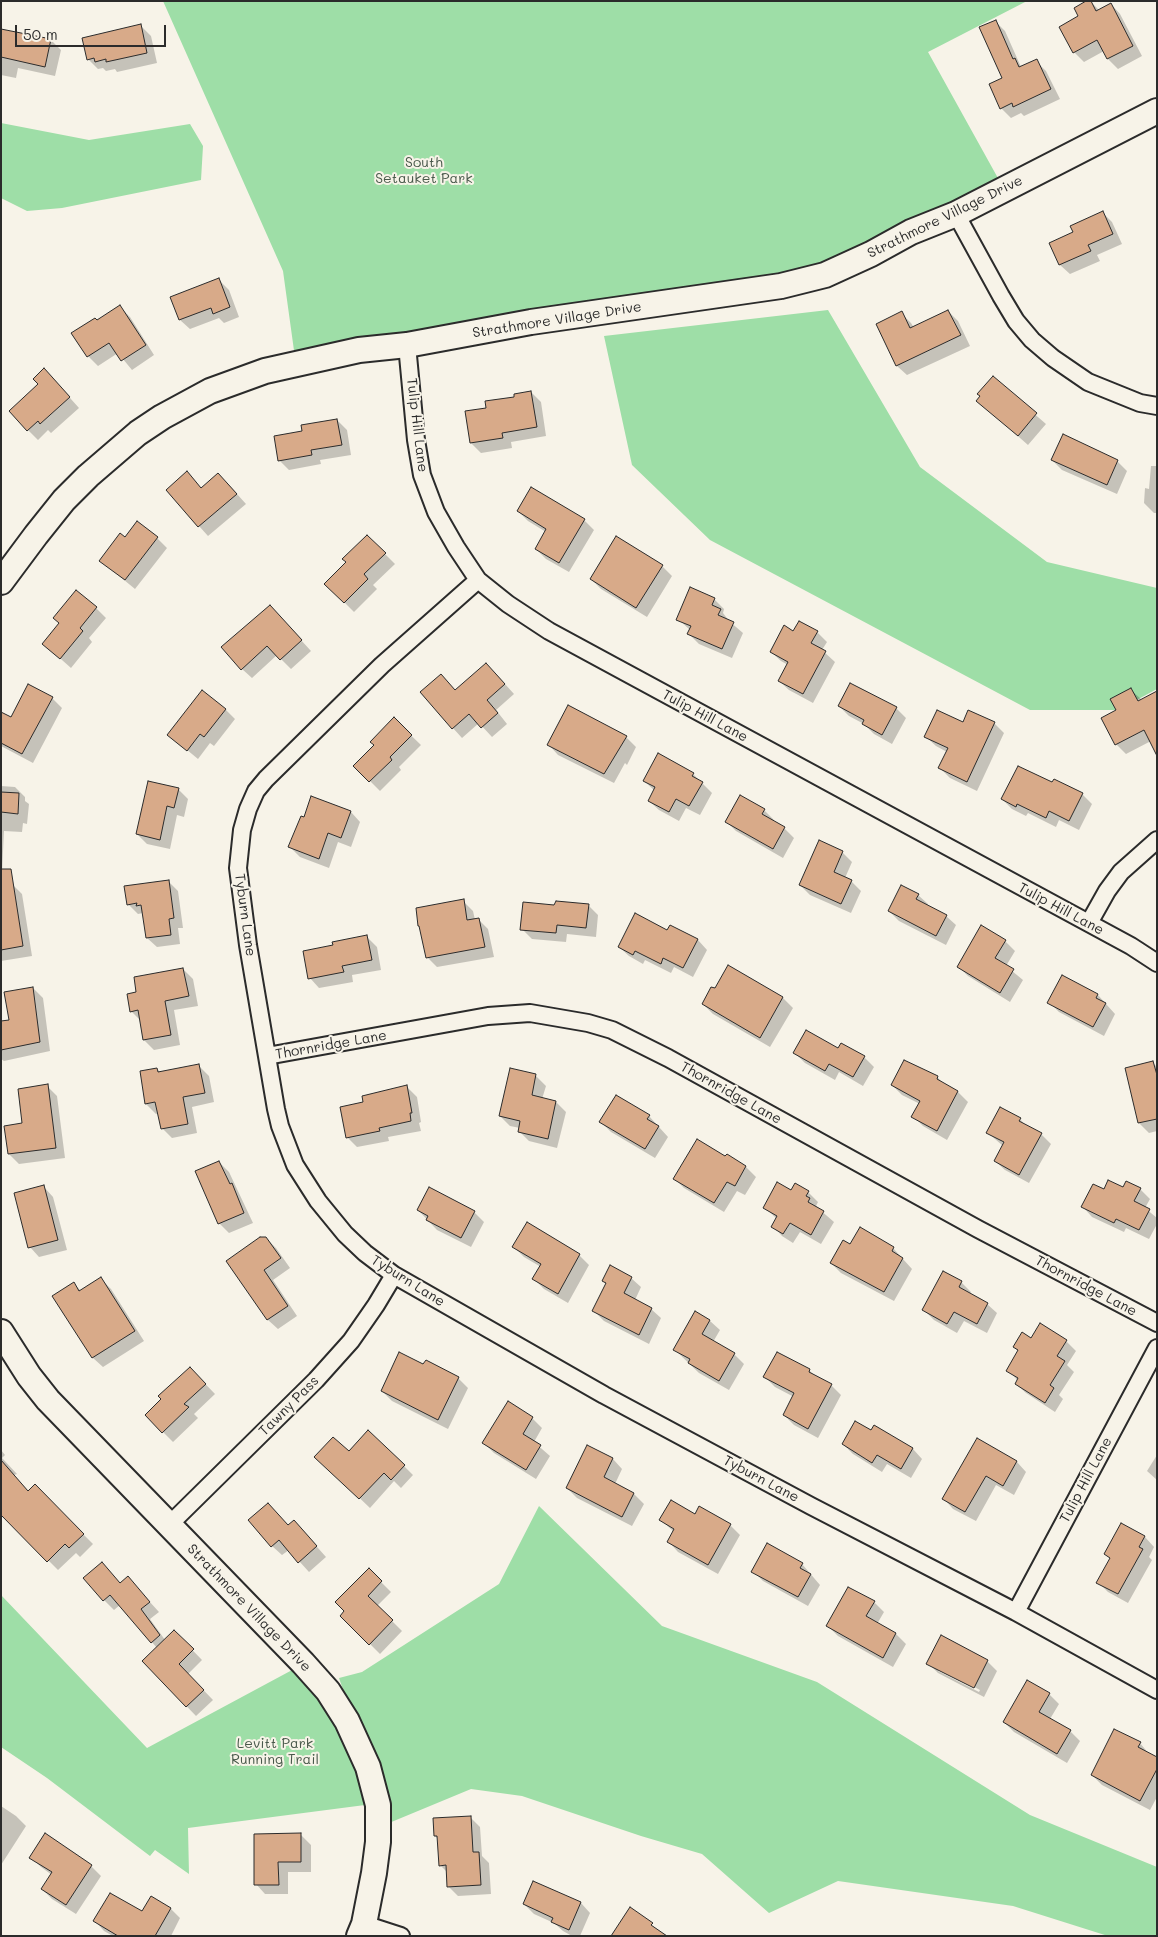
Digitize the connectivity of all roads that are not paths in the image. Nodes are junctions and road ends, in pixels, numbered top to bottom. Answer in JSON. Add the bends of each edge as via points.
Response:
{"nodes":[{"id":1,"x":1157,"y":111,"type":"edge"},
{"id":2,"x":956,"y":214,"type":"junction"},
{"id":3,"x":407,"y":345,"type":"junction"},
{"id":4,"x":1157,"y":406,"type":"edge"},
{"id":5,"x":478,"y":580,"type":"junction"},
{"id":6,"x":1,"y":582,"type":"edge"},
{"id":7,"x":1157,"y":840,"type":"edge"},
{"id":8,"x":1089,"y":924,"type":"junction"},
{"id":9,"x":1157,"y":963,"type":"edge"},
{"id":10,"x":268,"y":1056,"type":"junction"},
{"id":11,"x":394,"y":1275,"type":"junction"},
{"id":12,"x":1157,"y":1323,"type":"edge"},
{"id":13,"x":1,"y":1332,"type":"edge"},
{"id":14,"x":1157,"y":1348,"type":"edge"},
{"id":15,"x":169,"y":1525,"type":"junction"},
{"id":16,"x":1016,"y":1612,"type":"junction"},
{"id":17,"x":1157,"y":1690,"type":"edge"},
{"id":18,"x":362,"y":1930,"type":"edge"},
{"id":19,"x":401,"y":1936,"type":"edge"}],
"edges":[{"from":1,"to":2,"type":"street","name":"Strathmore Village Drive"},
{"from":2,"to":3,"type":"street","name":"Strathmore Village Drive","via":[[911,232],[826,275],[782,286],[532,322]]},
{"from":2,"to":4,"type":"street","via":[[1016,321],[1032,340],[1088,382],[1140,403]]},
{"from":3,"to":5,"type":"street","name":"Tulip Hill Lane","via":[[422,475],[436,512]]},
{"from":3,"to":6,"type":"street","name":"Strathmore Village Drive","via":[[358,350],[265,371],[210,391],[162,417],[138,433],[70,494]]},
{"from":5,"to":8,"type":"street","name":"Tulip Hill Lane","via":[[549,631]]},
{"from":5,"to":10,"type":"street","name":"Tyburn Lane","via":[[382,665],[266,779],[248,809],[238,868]]},
{"from":7,"to":8,"type":"street","via":[[1122,872]]},
{"from":8,"to":9,"type":"street","name":"Tulip Hill Lane"},
{"from":10,"to":11,"type":"street","name":"Tyburn Lane","via":[[280,1126],[295,1165],[345,1234],[365,1254]]},
{"from":10,"to":12,"type":"street","name":"Thornridge Lane","via":[[488,1016],[530,1013],[588,1023],[668,1058],[978,1229]]},
{"from":11,"to":15,"type":"street","name":"Tawny Pass","via":[[351,1340],[316,1380]]},
{"from":11,"to":16,"type":"street","name":"Tyburn Lane","via":[[604,1395]]},
{"from":13,"to":15,"type":"street","name":"Strathmore Village Drive","via":[[48,1400]]},
{"from":14,"to":16,"type":"street","name":"Tulip Hill Lane"},
{"from":15,"to":18,"type":"street","name":"Strathmore Village Drive","via":[[328,1691],[360,1745],[378,1804],[378,1842]]},
{"from":16,"to":17,"type":"street","name":"Tyburn Lane"},
{"from":18,"to":19,"type":"street"}]}
